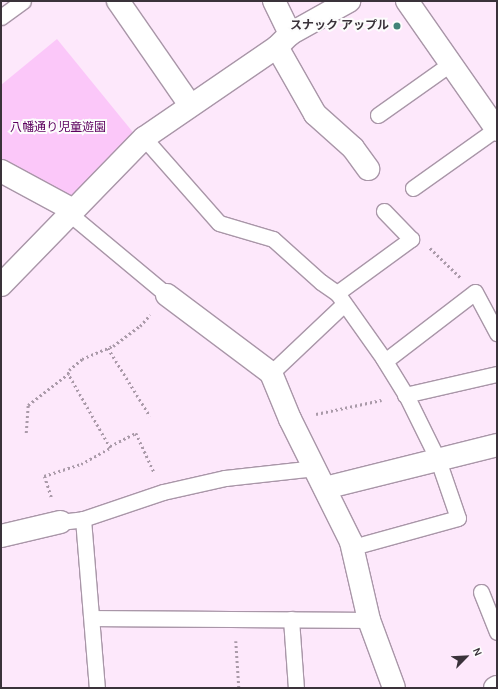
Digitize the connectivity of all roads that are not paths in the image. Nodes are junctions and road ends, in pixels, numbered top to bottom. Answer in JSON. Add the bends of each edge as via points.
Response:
{"nodes":[{"id":1,"x":23,"y":1,"type":"edge"},
{"id":2,"x":118,"y":1,"type":"edge"},
{"id":3,"x":274,"y":1,"type":"edge"},
{"id":4,"x":348,"y":1,"type":"edge"},
{"id":5,"x":407,"y":1,"type":"edge"},
{"id":6,"x":1,"y":17,"type":"edge"},
{"id":7,"x":283,"y":41,"type":"junction"},
{"id":8,"x":450,"y":64,"type":"junction"},
{"id":9,"x":190,"y":105,"type":"junction"},
{"id":10,"x":378,"y":115,"type":"dead end"},
{"id":11,"x":497,"y":129,"type":"edge"},
{"id":12,"x":144,"y":138,"type":"junction"},
{"id":13,"x":368,"y":169,"type":"dead end"},
{"id":14,"x":1,"y":171,"type":"edge"},
{"id":15,"x":413,"y":188,"type":"dead end"},
{"id":16,"x":384,"y":211,"type":"dead end"},
{"id":17,"x":72,"y":212,"type":"junction"},
{"id":18,"x":1,"y":285,"type":"edge"},
{"id":19,"x":167,"y":295,"type":"joint"},
{"id":20,"x":341,"y":299,"type":"junction"},
{"id":21,"x":495,"y":326,"type":"edge"},
{"id":22,"x":385,"y":362,"type":"junction"},
{"id":23,"x":271,"y":373,"type":"junction"},
{"id":24,"x":497,"y":374,"type":"edge"},
{"id":25,"x":406,"y":395,"type":"junction"},
{"id":26,"x":497,"y":445,"type":"edge"},
{"id":27,"x":438,"y":460,"type":"junction"},
{"id":28,"x":315,"y":468,"type":"junction"},
{"id":29,"x":325,"y":488,"type":"junction"},
{"id":30,"x":83,"y":519,"type":"junction"},
{"id":31,"x":60,"y":522,"type":"joint"},
{"id":32,"x":1,"y":536,"type":"edge"},
{"id":33,"x":353,"y":548,"type":"junction"},
{"id":34,"x":482,"y":592,"type":"dead end"},
{"id":35,"x":92,"y":618,"type":"junction"},
{"id":36,"x":291,"y":619,"type":"junction"},
{"id":37,"x":369,"y":620,"type":"junction"},
{"id":38,"x":497,"y":632,"type":"edge"},
{"id":39,"x":97,"y":688,"type":"edge"},
{"id":40,"x":296,"y":688,"type":"edge"},
{"id":41,"x":394,"y":688,"type":"edge"}],
"edges":[{"from":1,"to":6,"type":"lane"},
{"from":2,"to":9,"type":"street"},
{"from":3,"to":7,"type":"street"},
{"from":4,"to":7,"type":"street"},
{"from":5,"to":8,"type":"street"},
{"from":7,"to":9,"type":"street"},
{"from":7,"to":13,"type":"street","via":[[315,114],[353,148]]},
{"from":8,"to":10,"type":"lane"},
{"from":8,"to":11,"type":"street"},
{"from":9,"to":12,"type":"street"},
{"from":11,"to":15,"type":"lane"},
{"from":12,"to":17,"type":"street","via":[[122,159],[111,175]]},
{"from":12,"to":20,"type":"lane","via":[[219,223],[273,239]]},
{"from":14,"to":17,"type":"street"},
{"from":16,"to":20,"type":"lane","via":[[411,239]]},
{"from":17,"to":18,"type":"street"},
{"from":17,"to":19,"type":"lane"},
{"from":19,"to":23,"type":"street"},
{"from":20,"to":22,"type":"lane"},
{"from":20,"to":23,"type":"lane"},
{"from":21,"to":22,"type":"lane","via":[[475,292]]},
{"from":22,"to":25,"type":"lane"},
{"from":23,"to":28,"type":"street","via":[[290,419]]},
{"from":24,"to":25,"type":"lane"},
{"from":25,"to":27,"type":"lane"},
{"from":26,"to":27,"type":"street"},
{"from":27,"to":29,"type":"street"},
{"from":27,"to":33,"type":"lane","via":[[458,518]]},
{"from":28,"to":29,"type":"street"},
{"from":28,"to":30,"type":"lane","via":[[225,478],[163,492]]},
{"from":29,"to":33,"type":"street"},
{"from":30,"to":31,"type":"lane"},
{"from":30,"to":35,"type":"lane"},
{"from":31,"to":32,"type":"street"},
{"from":33,"to":37,"type":"street"},
{"from":34,"to":38,"type":"lane"},
{"from":35,"to":36,"type":"lane"},
{"from":35,"to":39,"type":"lane"},
{"from":36,"to":37,"type":"lane"},
{"from":36,"to":40,"type":"lane"},
{"from":37,"to":41,"type":"street"}]}
